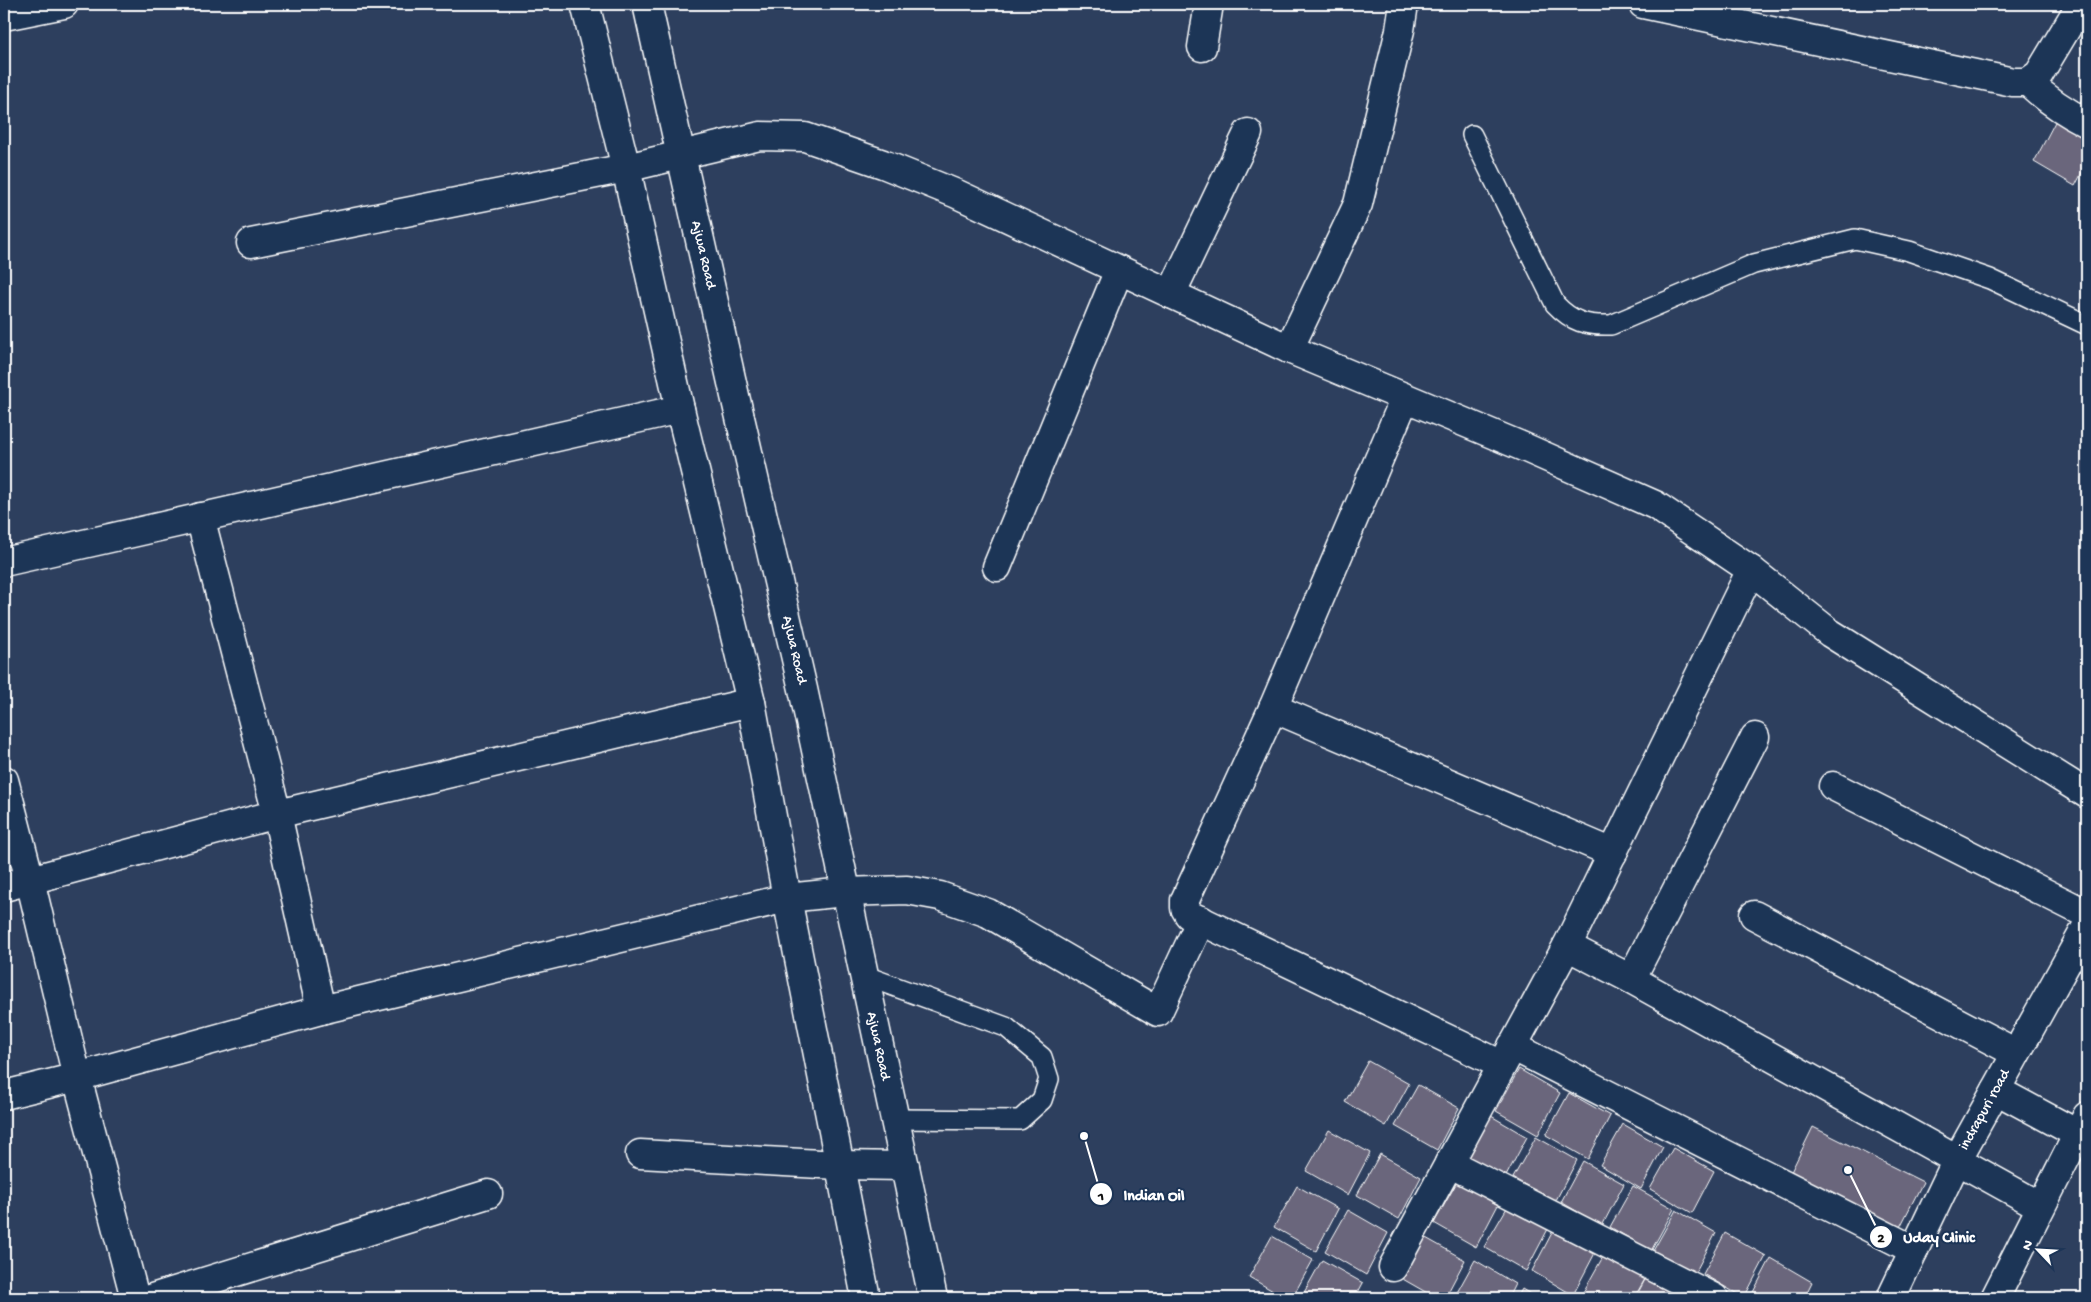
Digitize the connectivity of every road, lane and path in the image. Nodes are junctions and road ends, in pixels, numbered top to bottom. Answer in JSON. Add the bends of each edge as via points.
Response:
{"nodes":[{"id":1,"x":64,"y":4,"type":"edge"},
{"id":2,"x":584,"y":4,"type":"edge"},
{"id":3,"x":647,"y":4,"type":"edge"},
{"id":4,"x":1209,"y":4,"type":"edge"},
{"id":5,"x":1404,"y":4,"type":"edge"},
{"id":6,"x":1643,"y":4,"type":"edge"},
{"id":7,"x":2081,"y":4,"type":"edge"},
{"id":8,"x":4,"y":16,"type":"edge"},
{"id":9,"x":1202,"y":46,"type":"dead end"},
{"id":10,"x":2028,"y":82,"type":"junction"},
{"id":11,"x":2087,"y":123,"type":"edge"},
{"id":12,"x":1248,"y":133,"type":"dead end"},
{"id":13,"x":1472,"y":135,"type":"dead end"},
{"id":14,"x":681,"y":154,"type":"junction"},
{"id":15,"x":626,"y":168,"type":"junction"},
{"id":16,"x":251,"y":244,"type":"dead end"},
{"id":17,"x":1119,"y":270,"type":"junction"},
{"id":18,"x":1171,"y":294,"type":"junction"},
{"id":19,"x":2087,"y":325,"type":"edge"},
{"id":20,"x":1289,"y":349,"type":"junction"},
{"id":21,"x":1405,"y":398,"type":"junction"},
{"id":22,"x":680,"y":409,"type":"junction"},
{"id":23,"x":200,"y":517,"type":"junction"},
{"id":24,"x":4,"y":562,"type":"edge"},
{"id":25,"x":997,"y":568,"type":"dead end"},
{"id":26,"x":1751,"y":570,"type":"junction"},
{"id":27,"x":751,"y":702,"type":"junction"},
{"id":28,"x":1273,"y":708,"type":"junction"},
{"id":29,"x":1755,"y":737,"type":"dead end"},
{"id":30,"x":4,"y":780,"type":"edge"},
{"id":31,"x":1833,"y":786,"type":"dead end"},
{"id":32,"x":2087,"y":794,"type":"edge"},
{"id":33,"x":278,"y":814,"type":"junction"},
{"id":34,"x":1612,"y":853,"type":"junction"},
{"id":35,"x":30,"y":880,"type":"junction"},
{"id":36,"x":4,"y":886,"type":"edge"},
{"id":37,"x":845,"y":892,"type":"junction"},
{"id":38,"x":787,"y":898,"type":"junction"},
{"id":39,"x":2087,"y":914,"type":"edge"},
{"id":40,"x":1754,"y":915,"type":"dead end"},
{"id":41,"x":1201,"y":920,"type":"junction"},
{"id":42,"x":2087,"y":926,"type":"edge"},
{"id":43,"x":1567,"y":946,"type":"junction"},
{"id":44,"x":863,"y":975,"type":"junction"},
{"id":45,"x":1631,"y":979,"type":"junction"},
{"id":46,"x":322,"y":1010,"type":"junction"},
{"id":47,"x":2016,"y":1053,"type":"junction"},
{"id":48,"x":1507,"y":1056,"type":"junction"},
{"id":49,"x":76,"y":1077,"type":"junction"},
{"id":50,"x":1996,"y":1090,"type":"junction"},
{"id":51,"x":4,"y":1095,"type":"edge"},
{"id":52,"x":894,"y":1119,"type":"junction"},
{"id":53,"x":2084,"y":1130,"type":"edge"},
{"id":54,"x":640,"y":1154,"type":"dead end"},
{"id":55,"x":1957,"y":1160,"type":"junction"},
{"id":56,"x":1449,"y":1163,"type":"junction"},
{"id":57,"x":839,"y":1165,"type":"junction"},
{"id":58,"x":905,"y":1166,"type":"junction"},
{"id":59,"x":488,"y":1194,"type":"dead end"},
{"id":60,"x":2040,"y":1206,"type":"junction"},
{"id":61,"x":1914,"y":1250,"type":"junction"},
{"id":62,"x":1393,"y":1267,"type":"dead end"},
{"id":63,"x":135,"y":1298,"type":"edge"},
{"id":64,"x":152,"y":1298,"type":"edge"},
{"id":65,"x":866,"y":1298,"type":"edge"},
{"id":66,"x":933,"y":1298,"type":"edge"},
{"id":67,"x":1714,"y":1298,"type":"edge"},
{"id":68,"x":1891,"y":1298,"type":"edge"},
{"id":69,"x":1995,"y":1298,"type":"edge"}],
"edges":[{"from":1,"to":8,"type":"street"},
{"from":2,"to":15,"type":"street"},
{"from":3,"to":14,"type":"street","name":"Ajwa Road"},
{"from":4,"to":9,"type":"street"},
{"from":5,"to":20,"type":"street","via":[[1358,204]]},
{"from":6,"to":10,"type":"street","via":[[2013,82]]},
{"from":7,"to":10,"type":"street","via":[[2039,74]]},
{"from":10,"to":11,"type":"street","via":[[2044,98]]},
{"from":12,"to":18,"type":"street"},
{"from":13,"to":19,"type":"lane","via":[[1554,304],[1577,321],[1593,326],[1611,325],[1754,264],[1855,239],[1909,251],[1990,280]]},
{"from":14,"to":15,"type":"street"},
{"from":14,"to":17,"type":"street","via":[[760,136],[805,137],[957,194]]},
{"from":14,"to":37,"type":"street","name":"Ajwa Road"},
{"from":15,"to":16,"type":"street"},
{"from":15,"to":22,"type":"street"},
{"from":17,"to":18,"type":"street"},
{"from":17,"to":25,"type":"street"},
{"from":18,"to":20,"type":"street"},
{"from":20,"to":21,"type":"street"},
{"from":21,"to":26,"type":"street","via":[[1656,505]]},
{"from":21,"to":28,"type":"street"},
{"from":22,"to":23,"type":"street"},
{"from":22,"to":27,"type":"street"},
{"from":23,"to":24,"type":"street"},
{"from":23,"to":33,"type":"street"},
{"from":26,"to":32,"type":"street","via":[[1830,633]]},
{"from":26,"to":34,"type":"street"},
{"from":27,"to":33,"type":"street"},
{"from":27,"to":38,"type":"street"},
{"from":28,"to":34,"type":"street"},
{"from":28,"to":41,"type":"street","via":[[1185,900],[1189,914]]},
{"from":29,"to":45,"type":"street"},
{"from":30,"to":35,"type":"street"},
{"from":31,"to":39,"type":"street"},
{"from":33,"to":35,"type":"street"},
{"from":33,"to":46,"type":"street"},
{"from":34,"to":43,"type":"street"},
{"from":35,"to":36,"type":"street"},
{"from":35,"to":49,"type":"street"},
{"from":37,"to":38,"type":"street"},
{"from":37,"to":41,"type":"street","via":[[907,890],[940,896],[988,913],[1158,1012]]},
{"from":37,"to":44,"type":"street","name":"Ajwa Road"},
{"from":38,"to":46,"type":"street"},
{"from":38,"to":57,"type":"street"},
{"from":40,"to":47,"type":"street"},
{"from":41,"to":48,"type":"street"},
{"from":42,"to":47,"type":"street","name":"indrapuri road"},
{"from":43,"to":45,"type":"street"},
{"from":43,"to":48,"type":"street"},
{"from":44,"to":52,"type":"street","name":"Ajwa Road"},
{"from":44,"to":52,"type":"lane","via":[[1006,1027],[1042,1057],[1049,1079],[1042,1100],[1020,1120]]},
{"from":45,"to":55,"type":"street"},
{"from":46,"to":49,"type":"street"},
{"from":47,"to":50,"type":"street","name":"indrapuri road"},
{"from":48,"to":56,"type":"street"},
{"from":48,"to":61,"type":"street"},
{"from":49,"to":51,"type":"street"},
{"from":49,"to":63,"type":"street"},
{"from":50,"to":53,"type":"street"},
{"from":50,"to":55,"type":"street","name":"indrapuri road"},
{"from":52,"to":58,"type":"street","name":"Ajwa Road"},
{"from":53,"to":60,"type":"street"},
{"from":54,"to":57,"type":"street"},
{"from":55,"to":60,"type":"street"},
{"from":55,"to":61,"type":"street","name":"indrapuri road"},
{"from":56,"to":62,"type":"street"},
{"from":56,"to":67,"type":"street"},
{"from":57,"to":58,"type":"street"},
{"from":57,"to":65,"type":"street"},
{"from":58,"to":66,"type":"street","name":"Ajwa Road"},
{"from":59,"to":64,"type":"street"},
{"from":60,"to":69,"type":"street"},
{"from":61,"to":68,"type":"street","name":"indrapuri road"}]}
